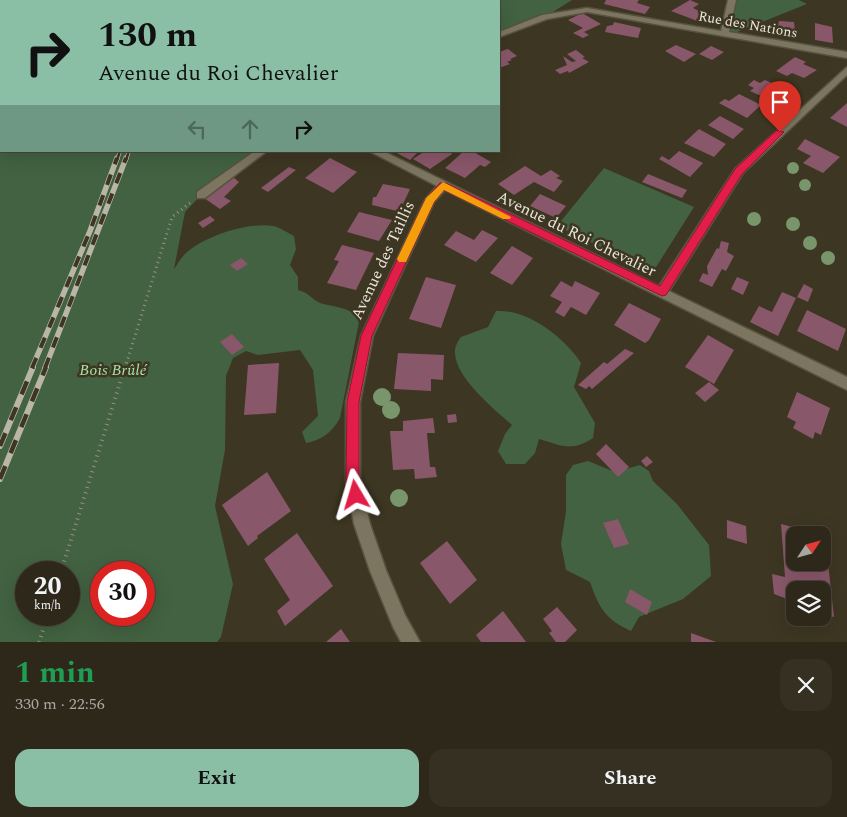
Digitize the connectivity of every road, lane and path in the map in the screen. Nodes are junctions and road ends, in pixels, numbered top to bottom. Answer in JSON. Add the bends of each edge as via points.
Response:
{"nodes":[{"id":1,"x":732,"y":0,"type":"edge"},
{"id":2,"x":725,"y":33,"type":"junction"},
{"id":3,"x":500,"y":35,"type":"edge"},
{"id":4,"x":847,"y":55,"type":"edge"},
{"id":5,"x":847,"y":70,"type":"edge"},
{"id":6,"x":261,"y":152,"type":"edge"},
{"id":7,"x":376,"y":152,"type":"edge"},
{"id":8,"x":443,"y":186,"type":"junction"},
{"id":9,"x":201,"y":195,"type":"joint"},
{"id":10,"x":662,"y":292,"type":"junction"},
{"id":11,"x":847,"y":384,"type":"edge"},
{"id":12,"x":64,"y":561,"type":"edge"},
{"id":13,"x":44,"y":626,"type":"edge"},
{"id":14,"x":39,"y":642,"type":"edge"},
{"id":15,"x":410,"y":642,"type":"edge"}],
"edges":[{"from":1,"to":2,"type":"street"},
{"from":2,"to":3,"type":"street","name":"Rue des Nations","via":[[587,10],[545,17]]},
{"from":2,"to":4,"type":"street","name":"Rue des Nations"},
{"from":5,"to":10,"type":"street","via":[[739,171]]},
{"from":6,"to":9,"type":"street"},
{"from":7,"to":8,"type":"street","name":"Avenue du Roi Chevalier"},
{"from":8,"to":10,"type":"street","name":"Avenue du Roi Chevalier"},
{"from":8,"to":15,"type":"street","name":"Avenue des Taillis","via":[[430,200],[366,336],[353,402],[352,481],[362,524],[378,571]]},
{"from":9,"to":12,"type":"path","via":[[172,217]]},
{"from":10,"to":11,"type":"street","name":"Avenue du Roi Chevalier"},
{"from":13,"to":14,"type":"path"}]}
